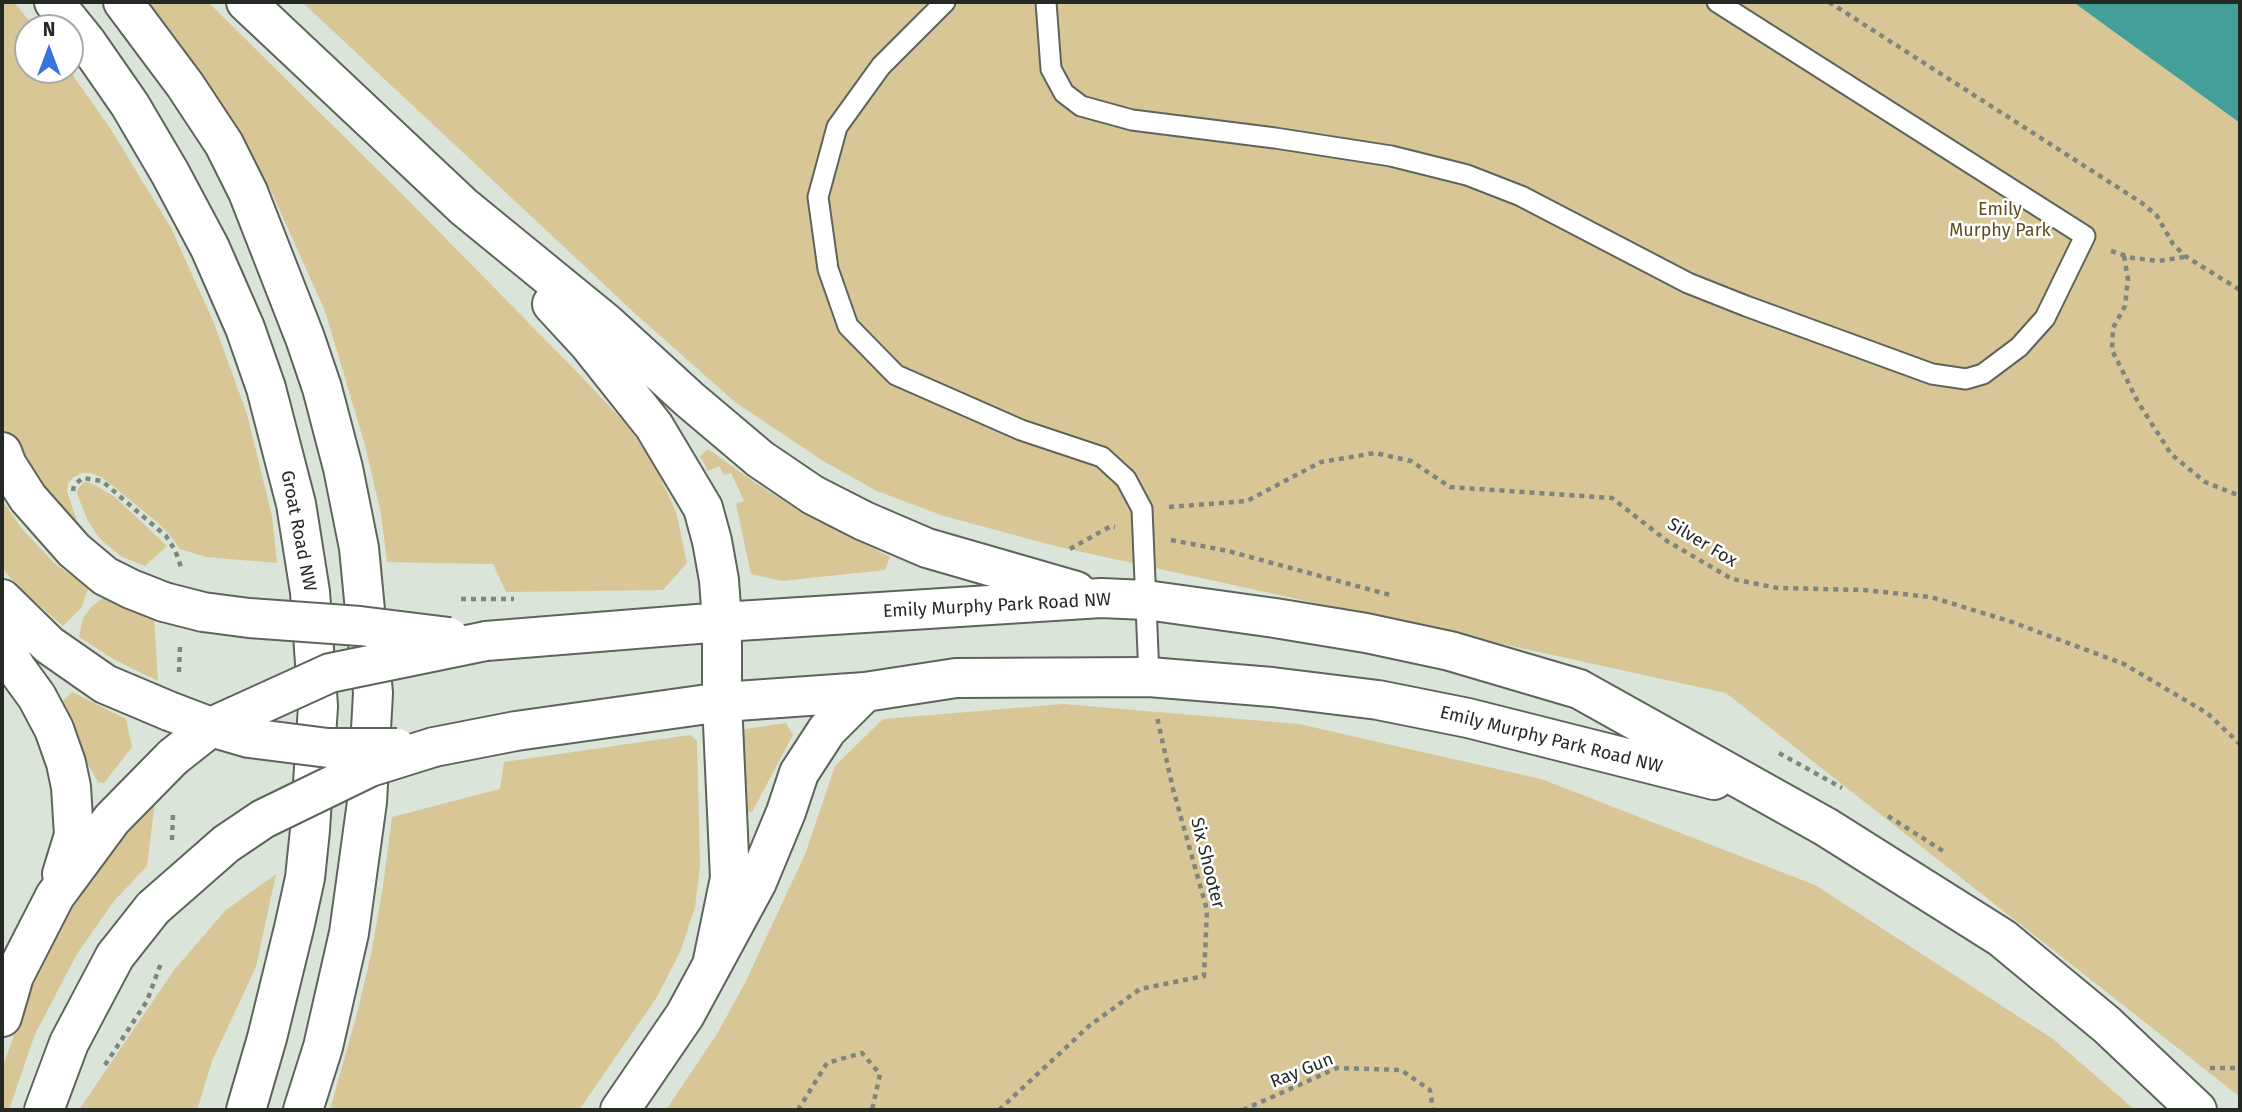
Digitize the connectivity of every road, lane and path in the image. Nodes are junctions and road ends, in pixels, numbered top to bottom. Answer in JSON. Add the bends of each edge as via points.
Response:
{"nodes":[{"id":1,"x":54,"y":2,"type":"edge"},
{"id":2,"x":123,"y":2,"type":"edge"},
{"id":3,"x":246,"y":2,"type":"edge"},
{"id":4,"x":945,"y":2,"type":"edge"},
{"id":5,"x":1046,"y":2,"type":"edge"},
{"id":6,"x":1717,"y":2,"type":"edge"},
{"id":7,"x":1829,"y":2,"type":"edge"},
{"id":8,"x":464,"y":207,"type":"junction"},
{"id":9,"x":2085,"y":236,"type":"junction"},
{"id":10,"x":2124,"y":256,"type":"junction"},
{"id":11,"x":2185,"y":256,"type":"junction"},
{"id":12,"x":2240,"y":290,"type":"edge"},
{"id":13,"x":2,"y":452,"type":"edge"},
{"id":14,"x":73,"y":496,"type":"dead end"},
{"id":15,"x":2240,"y":496,"type":"edge"},
{"id":16,"x":1142,"y":509,"type":"junction"},
{"id":17,"x":1144,"y":535,"type":"junction"},
{"id":18,"x":1228,"y":551,"type":"dead end"},
{"id":19,"x":173,"y":587,"type":"junction"},
{"id":20,"x":1101,"y":598,"type":"junction"},
{"id":21,"x":2,"y":599,"type":"edge"},
{"id":22,"x":1146,"y":600,"type":"junction"},
{"id":23,"x":722,"y":622,"type":"junction"},
{"id":24,"x":499,"y":640,"type":"junction"},
{"id":25,"x":2,"y":642,"type":"edge"},
{"id":26,"x":1149,"y":677,"type":"junction"},
{"id":27,"x":865,"y":692,"type":"junction"},
{"id":28,"x":722,"y":702,"type":"junction"},
{"id":29,"x":211,"y":727,"type":"junction"},
{"id":30,"x":2240,"y":744,"type":"edge"},
{"id":31,"x":434,"y":747,"type":"junction"},
{"id":32,"x":1763,"y":793,"type":"junction"},
{"id":33,"x":55,"y":896,"type":"junction"},
{"id":34,"x":166,"y":952,"type":"dead end"},
{"id":35,"x":712,"y":965,"type":"junction"},
{"id":36,"x":2,"y":1017,"type":"edge"},
{"id":37,"x":2199,"y":1068,"type":"dead end"},
{"id":38,"x":2240,"y":1068,"type":"edge"},
{"id":39,"x":98,"y":1075,"type":"dead end"},
{"id":40,"x":44,"y":1110,"type":"edge"},
{"id":41,"x":246,"y":1110,"type":"edge"},
{"id":42,"x":303,"y":1110,"type":"edge"},
{"id":43,"x":620,"y":1110,"type":"edge"},
{"id":44,"x":798,"y":1110,"type":"edge"},
{"id":45,"x":872,"y":1110,"type":"edge"},
{"id":46,"x":999,"y":1110,"type":"edge"},
{"id":47,"x":1243,"y":1110,"type":"edge"},
{"id":48,"x":1433,"y":1110,"type":"edge"},
{"id":49,"x":2197,"y":1110,"type":"edge"}],
"edges":[{"from":1,"to":41,"type":"street","name":"Groat Road NW","via":[[130,105],[210,248],[266,388],[296,504],[310,592],[318,706],[310,830],[294,928]]},
{"from":2,"to":42,"type":"street","via":[[185,85],[248,192],[322,388],[359,548],[373,694],[367,802],[349,933],[323,1047]]},
{"from":3,"to":8,"type":"street"},
{"from":4,"to":16,"type":"lane","via":[[881,66],[837,127],[818,197],[828,269],[848,326],[896,375],[1021,430],[1102,457],[1126,479]]},
{"from":5,"to":9,"type":"lane","via":[[1051,69],[1064,93],[1081,106],[1132,120],[1391,156],[1467,174],[1521,196],[1688,283],[1932,373],[1966,379],[1983,373],[2019,347],[2045,318]]},
{"from":6,"to":9,"type":"lane"},
{"from":7,"to":11,"type":"path","via":[[2142,203]]},
{"from":8,"to":20,"type":"street","via":[[606,323],[760,459],[813,495],[927,548]]},
{"from":8,"to":23,"type":"street","via":[[588,344],[678,463],[704,508],[717,567]]},
{"from":9,"to":10,"type":"path"},
{"from":10,"to":11,"type":"path","via":[[2159,261]]},
{"from":10,"to":15,"type":"path","via":[[2128,279],[2125,306],[2113,328],[2112,350],[2171,454],[2205,482]]},
{"from":11,"to":12,"type":"path"},
{"from":13,"to":19,"type":"street","via":[[28,498],[74,550],[105,576],[131,589]]},
{"from":14,"to":19,"type":"path","via":[[74,485],[83,478],[102,481],[166,536],[175,550]]},
{"from":16,"to":17,"type":"lane"},
{"from":16,"to":30,"type":"path","name":"Silver Fox","via":[[1247,501],[1321,462],[1375,453],[1411,461],[1450,487],[1612,498],[1667,541],[1732,579],[1778,588],[1931,597],[2124,664],[2207,713]]},
{"from":17,"to":18,"type":"path"},
{"from":17,"to":22,"type":"lane"},
{"from":19,"to":24,"type":"street","bridge":true,"via":[[203,612]]},
{"from":20,"to":22,"type":"street","name":"Emily Murphy Park Road NW"},
{"from":20,"to":23,"type":"street","name":"Emily Murphy Park Road NW"},
{"from":21,"to":29,"type":"street","name":"Emily Murphy Park Road NW","bridge":true,"via":[[48,645],[105,684]]},
{"from":22,"to":26,"type":"lane"},
{"from":22,"to":32,"type":"street","name":"Emily Murphy Park Road NW","via":[[1366,633],[1450,651],[1579,689]]},
{"from":23,"to":24,"type":"street","name":"Emily Murphy Park Road NW"},
{"from":23,"to":28,"type":"street"},
{"from":24,"to":29,"type":"street","name":"Emily Murphy Park Road NW","bridge":true,"via":[[330,673]]},
{"from":25,"to":33,"type":"street","via":[[54,729],[66,763],[74,835]]},
{"from":26,"to":27,"type":"street","name":"Emily Murphy Park Road NW","via":[[956,678]]},
{"from":26,"to":32,"type":"street","name":"Emily Murphy Park Road NW","via":[[1272,687],[1468,718]]},
{"from":26,"to":46,"type":"path","name":"Six Shooter","via":[[1173,789],[1208,910],[1204,976],[1140,989],[1089,1026]]},
{"from":27,"to":28,"type":"street","name":"Emily Murphy Park Road NW"},
{"from":27,"to":35,"type":"street","via":[[827,730],[799,774],[757,881]]},
{"from":28,"to":31,"type":"street","name":"Emily Murphy Park Road NW"},
{"from":28,"to":35,"type":"street","via":[[730,878]]},
{"from":29,"to":31,"type":"street","name":"Emily Murphy Park Road NW","bridge":true,"via":[[249,738],[328,748]]},
{"from":29,"to":33,"type":"street","name":"Emily Murphy Park Road NW","bridge":true,"via":[[173,757],[112,819]]},
{"from":31,"to":40,"type":"street","bridge":true,"via":[[370,767],[263,819],[226,844],[153,908],[114,956],[69,1043]]},
{"from":32,"to":49,"type":"street","name":"Emily Murphy Park Road NW","via":[[1826,827],[2002,938],[2107,1025]]},
{"from":33,"to":36,"type":"street","name":"Emily Murphy Park Road NW","via":[[14,976]]},
{"from":34,"to":39,"type":"path","via":[[146,1001]]},
{"from":35,"to":43,"type":"street","via":[[685,1015]]},
{"from":37,"to":38,"type":"path"},
{"from":44,"to":45,"type":"path","via":[[827,1063],[862,1053],[880,1073]]},
{"from":47,"to":48,"type":"path","name":"Ray Gun","via":[[1337,1068],[1401,1070],[1430,1090]]}]}
